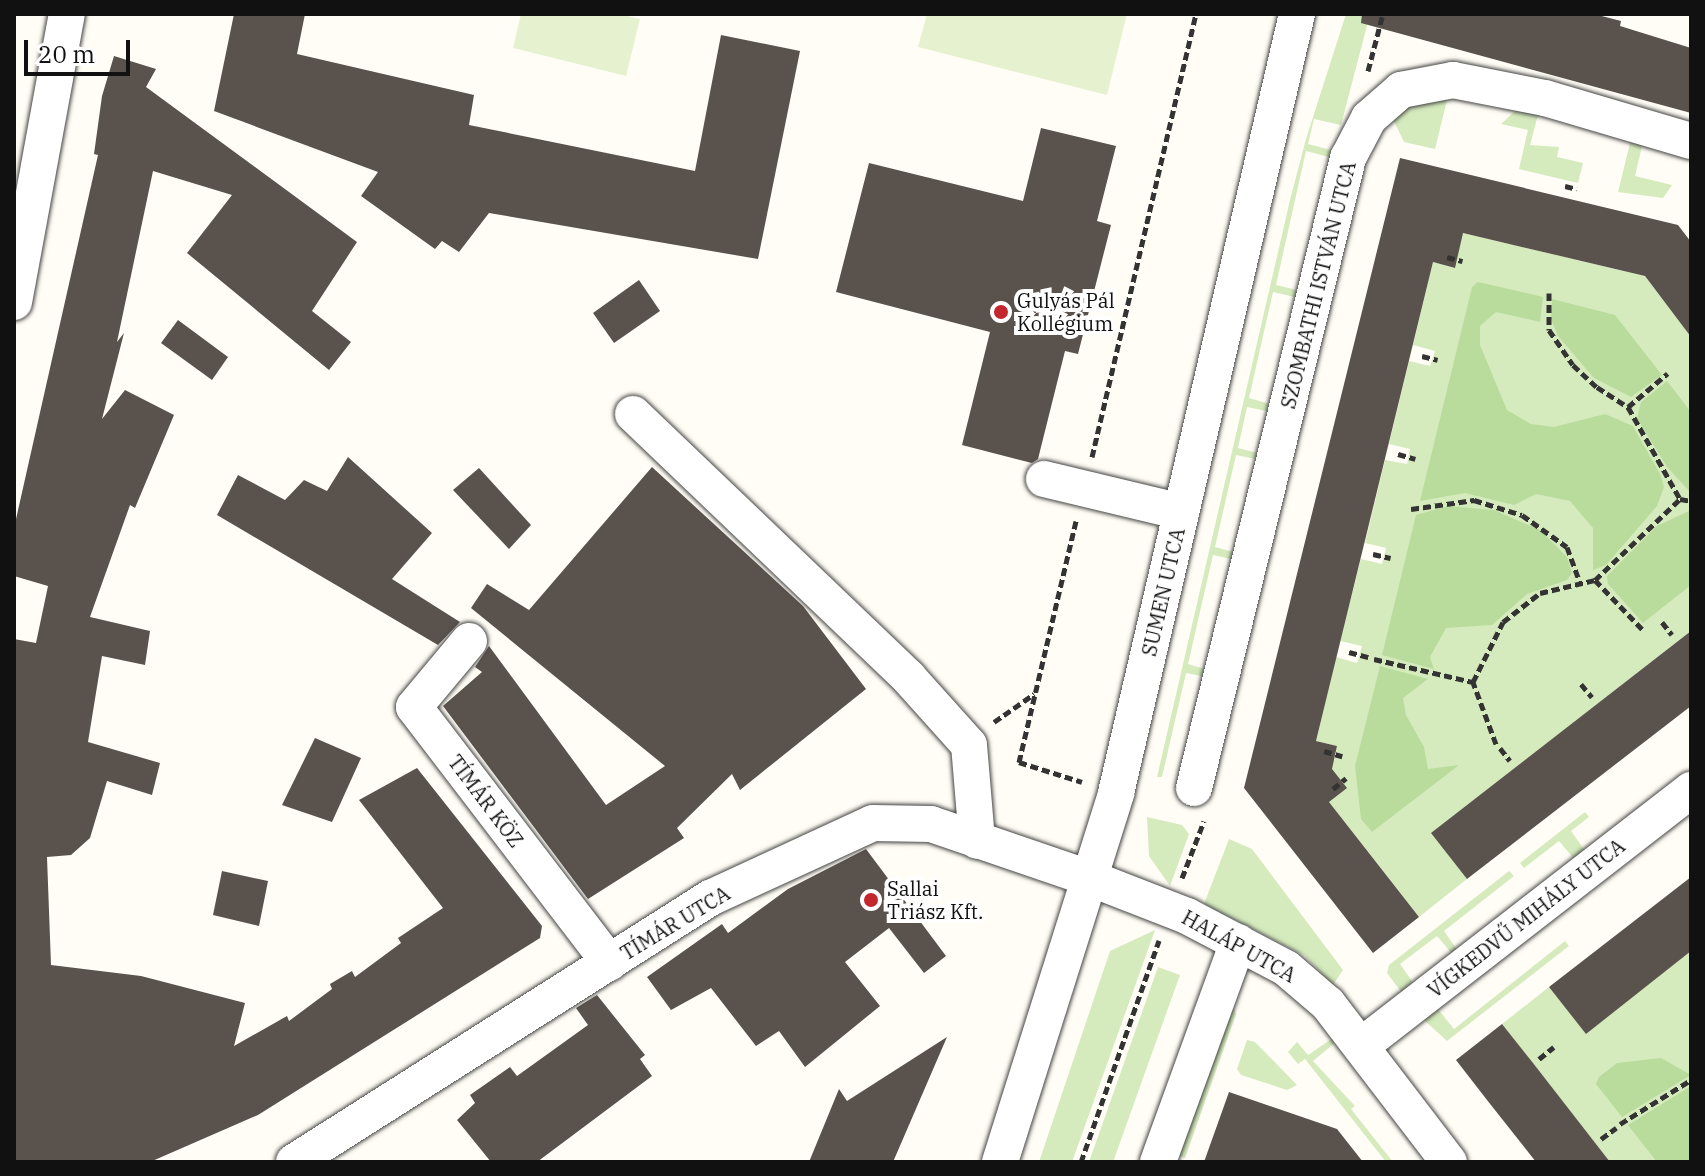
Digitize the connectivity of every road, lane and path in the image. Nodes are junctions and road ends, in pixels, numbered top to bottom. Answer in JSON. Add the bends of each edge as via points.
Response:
{"nodes":[{"id":1,"x":67,"y":14,"type":"edge"},
{"id":2,"x":1196,"y":14,"type":"edge"},
{"id":3,"x":1297,"y":14,"type":"edge"},
{"id":4,"x":1691,"y":141,"type":"edge"},
{"id":5,"x":1565,"y":186,"type":"dead end"},
{"id":6,"x":1577,"y":189,"type":"dead end"},
{"id":7,"x":1447,"y":257,"type":"dead end"},
{"id":8,"x":1462,"y":261,"type":"dead end"},
{"id":9,"x":1549,"y":293,"type":"dead end"},
{"id":10,"x":14,"y":302,"type":"edge"},
{"id":11,"x":1422,"y":356,"type":"dead end"},
{"id":12,"x":1438,"y":360,"type":"dead end"},
{"id":13,"x":1668,"y":373,"type":"dead end"},
{"id":14,"x":1628,"y":407,"type":"junction"},
{"id":15,"x":633,"y":414,"type":"dead end"},
{"id":16,"x":1398,"y":454,"type":"dead end"},
{"id":17,"x":1415,"y":459,"type":"dead end"},
{"id":18,"x":1044,"y":479,"type":"dead end"},
{"id":19,"x":1084,"y":490,"type":"junction"},
{"id":20,"x":1680,"y":499,"type":"junction"},
{"id":21,"x":1691,"y":501,"type":"edge"},
{"id":22,"x":1411,"y":509,"type":"dead end"},
{"id":23,"x":1181,"y":512,"type":"junction"},
{"id":24,"x":1373,"y":554,"type":"dead end"},
{"id":25,"x":1391,"y":558,"type":"dead end"},
{"id":26,"x":1595,"y":580,"type":"junction"},
{"id":27,"x":1580,"y":583,"type":"junction"},
{"id":28,"x":1662,"y":622,"type":"dead end"},
{"id":29,"x":1643,"y":630,"type":"dead end"},
{"id":30,"x":1672,"y":635,"type":"dead end"},
{"id":31,"x":469,"y":641,"type":"dead end"},
{"id":32,"x":1349,"y":652,"type":"dead end"},
{"id":33,"x":1473,"y":682,"type":"junction"},
{"id":34,"x":1581,"y":684,"type":"dead end"},
{"id":35,"x":1035,"y":693,"type":"junction"},
{"id":36,"x":1592,"y":697,"type":"dead end"},
{"id":37,"x":969,"y":745,"type":"junction"},
{"id":38,"x":1324,"y":751,"type":"dead end"},
{"id":39,"x":1342,"y":756,"type":"dead end"},
{"id":40,"x":1510,"y":761,"type":"dead end"},
{"id":41,"x":1019,"y":762,"type":"dead end"},
{"id":42,"x":1346,"y":778,"type":"dead end"},
{"id":43,"x":1333,"y":789,"type":"dead end"},
{"id":44,"x":1691,"y":790,"type":"edge"},
{"id":45,"x":1199,"y":804,"type":"joint"},
{"id":46,"x":977,"y":841,"type":"junction"},
{"id":47,"x":1092,"y":879,"type":"junction"},
{"id":48,"x":1178,"y":888,"type":"dead end"},
{"id":49,"x":1162,"y":931,"type":"dead end"},
{"id":50,"x":1238,"y":942,"type":"junction"},
{"id":51,"x":610,"y":963,"type":"junction"},
{"id":52,"x":1361,"y":1046,"type":"junction"},
{"id":53,"x":1554,"y":1047,"type":"dead end"},
{"id":54,"x":1539,"y":1059,"type":"dead end"},
{"id":55,"x":1691,"y":1080,"type":"edge"},
{"id":56,"x":1601,"y":1139,"type":"dead end"},
{"id":57,"x":294,"y":1162,"type":"edge"},
{"id":58,"x":1000,"y":1162,"type":"edge"},
{"id":59,"x":1081,"y":1162,"type":"edge"},
{"id":60,"x":1158,"y":1162,"type":"edge"},
{"id":61,"x":1449,"y":1162,"type":"edge"}],
"edges":[{"from":1,"to":10,"type":"street"},
{"from":2,"to":19,"type":"path"},
{"from":3,"to":23,"type":"street","name":"SUMEN UTCA"},
{"from":4,"to":45,"type":"street","name":"SZOMBATHI ISTVÁN UTCA","via":[[1545,98],[1453,80],[1401,90],[1369,118],[1348,158]]},
{"from":5,"to":6,"type":"path"},
{"from":7,"to":8,"type":"path"},
{"from":9,"to":14,"type":"path","via":[[1547,323],[1558,345],[1581,374]]},
{"from":11,"to":12,"type":"path"},
{"from":13,"to":14,"type":"path"},
{"from":14,"to":20,"type":"path"},
{"from":15,"to":37,"type":"street","via":[[908,677]]},
{"from":16,"to":17,"type":"path"},
{"from":18,"to":19,"type":"street"},
{"from":19,"to":23,"type":"street"},
{"from":19,"to":35,"type":"path"},
{"from":20,"to":21,"type":"path"},
{"from":20,"to":26,"type":"path"},
{"from":22,"to":27,"type":"path","via":[[1474,500],[1522,515],[1567,547]]},
{"from":23,"to":47,"type":"street","name":"SUMEN UTCA"},
{"from":24,"to":25,"type":"path"},
{"from":26,"to":27,"type":"path"},
{"from":26,"to":29,"type":"path"},
{"from":27,"to":33,"type":"path","via":[[1540,593],[1510,614]]},
{"from":28,"to":30,"type":"path"},
{"from":31,"to":51,"type":"street","name":"TÍMÁR KÖZ","via":[[414,707]]},
{"from":32,"to":33,"type":"path"},
{"from":33,"to":40,"type":"path","via":[[1498,746]]},
{"from":34,"to":36,"type":"path"},
{"from":35,"to":37,"type":"path","via":[[1009,708]]},
{"from":35,"to":41,"type":"path"},
{"from":37,"to":46,"type":"street"},
{"from":38,"to":39,"type":"path"},
{"from":42,"to":43,"type":"path"},
{"from":44,"to":52,"type":"street","name":"VÍGKEDVŰ MIHÁLY UTCA"},
{"from":45,"to":48,"type":"path"},
{"from":46,"to":47,"type":"street","name":"TÍMÁR UTCA"},
{"from":46,"to":51,"type":"street","name":"TÍMÁR UTCA","via":[[931,824],[873,823],[710,898]]},
{"from":47,"to":50,"type":"street","name":"HALÁP UTCA"},
{"from":47,"to":58,"type":"street","name":"SUMEN UTCA"},
{"from":49,"to":59,"type":"path"},
{"from":50,"to":52,"type":"street","name":"HALÁP UTCA","via":[[1307,983]]},
{"from":50,"to":60,"type":"street"},
{"from":51,"to":57,"type":"street","name":"TÍMÁR UTCA"},
{"from":52,"to":61,"type":"street","name":"HALÁP UTCA"},
{"from":53,"to":54,"type":"path"},
{"from":55,"to":56,"type":"path"}]}
